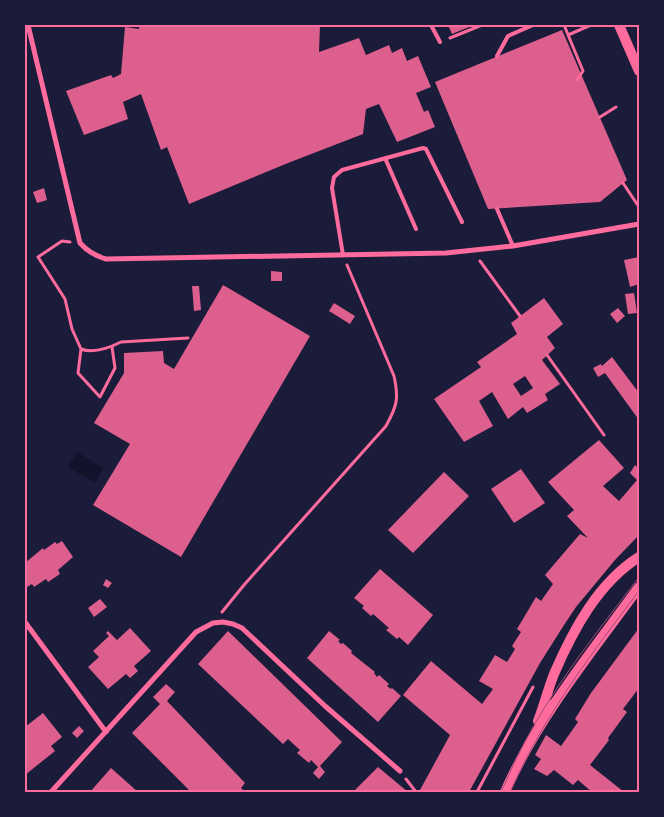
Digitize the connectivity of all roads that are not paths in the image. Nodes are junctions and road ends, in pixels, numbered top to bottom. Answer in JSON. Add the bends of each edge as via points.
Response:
{"nodes":[{"id":1,"x":28,"y":25,"type":"edge"},
{"id":2,"x":431,"y":25,"type":"edge"},
{"id":3,"x":533,"y":25,"type":"edge"},
{"id":4,"x":619,"y":25,"type":"edge"},
{"id":5,"x":440,"y":42,"type":"road end"},
{"id":6,"x":497,"y":56,"type":"dead end"},
{"id":7,"x":639,"y":71,"type":"edge"},
{"id":8,"x":385,"y":158,"type":"junction"},
{"id":9,"x":497,"y":209,"type":"dead end"},
{"id":10,"x":462,"y":222,"type":"dead end"},
{"id":11,"x":639,"y":224,"type":"edge"},
{"id":12,"x":416,"y":229,"type":"dead end"},
{"id":13,"x":513,"y":246,"type":"junction"},
{"id":14,"x":343,"y":255,"type":"junction"},
{"id":15,"x":639,"y":556,"type":"edge"},
{"id":16,"x":639,"y":587,"type":"edge"},
{"id":17,"x":25,"y":622,"type":"edge"},
{"id":18,"x":106,"y":732,"type":"junction"},
{"id":19,"x":531,"y":739,"type":"junction"},
{"id":20,"x":400,"y":771,"type":"road end"},
{"id":21,"x":51,"y":792,"type":"edge"},
{"id":22,"x":505,"y":792,"type":"edge"}],
"edges":[{"from":1,"to":14,"type":"street","via":[[80,243],[86,250],[106,259]]},
{"from":2,"to":5,"type":"lane"},
{"from":3,"to":6,"type":"lane","via":[[508,36]]},
{"from":4,"to":7,"type":"main road"},
{"from":8,"to":10,"type":"lane","via":[[426,149]]},
{"from":8,"to":12,"type":"lane"},
{"from":8,"to":14,"type":"lane","via":[[342,170],[334,177],[332,188]]},
{"from":9,"to":13,"type":"lane"},
{"from":11,"to":13,"type":"street"},
{"from":13,"to":14,"type":"street","via":[[421,254]]},
{"from":15,"to":19,"type":"main road","via":[[603,589],[583,617],[554,676]]},
{"from":16,"to":19,"type":"main road"},
{"from":17,"to":18,"type":"street"},
{"from":18,"to":20,"type":"street","via":[[188,640],[203,627],[223,622],[233,624],[250,635],[324,706]]},
{"from":18,"to":21,"type":"street"},
{"from":19,"to":22,"type":"main road"}]}
